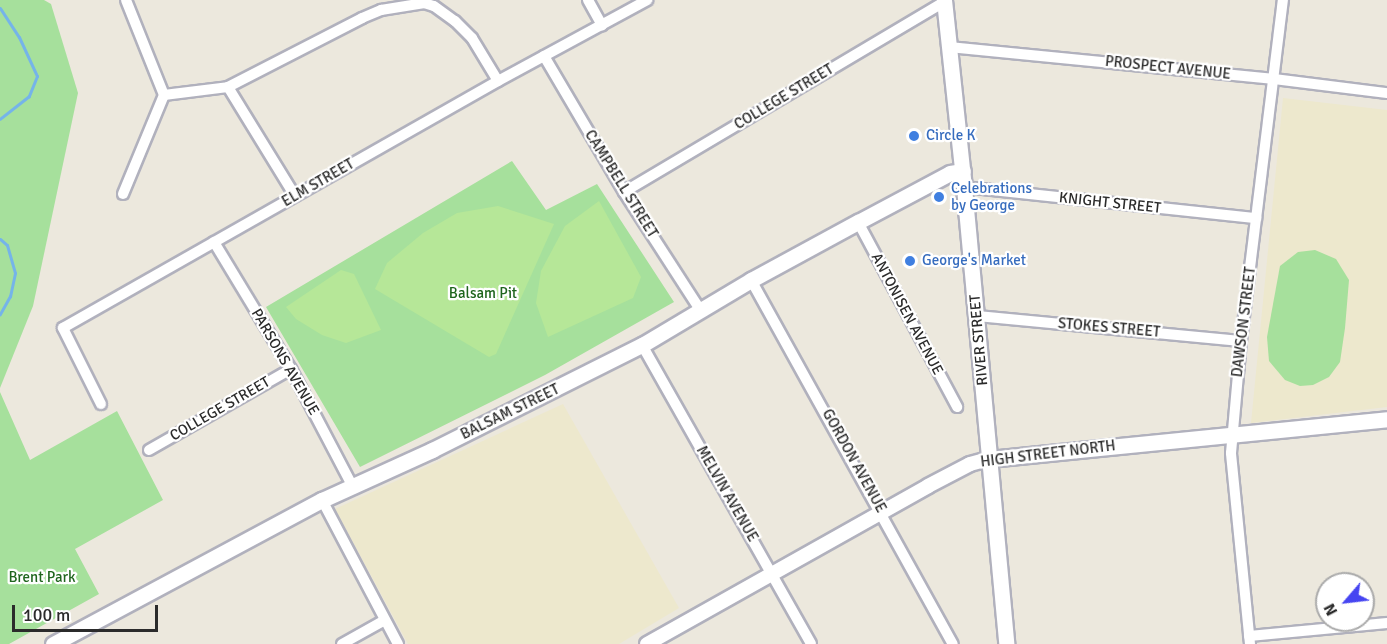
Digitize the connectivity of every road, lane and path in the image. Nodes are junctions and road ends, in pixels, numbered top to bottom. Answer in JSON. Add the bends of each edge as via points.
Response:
{"nodes":[{"id":1,"x":126,"y":0,"type":"edge"},
{"id":2,"x":588,"y":0,"type":"edge"},
{"id":3,"x":648,"y":0,"type":"edge"},
{"id":4,"x":1283,"y":0,"type":"edge"},
{"id":5,"x":944,"y":1,"type":"edge"},
{"id":6,"x":602,"y":25,"type":"junction"},
{"id":7,"x":949,"y":47,"type":"junction"},
{"id":8,"x":543,"y":56,"type":"junction"},
{"id":9,"x":1274,"y":79,"type":"junction"},
{"id":10,"x":498,"y":81,"type":"junction"},
{"id":11,"x":228,"y":87,"type":"junction"},
{"id":12,"x":1387,"y":93,"type":"edge"},
{"id":13,"x":164,"y":96,"type":"junction"},
{"id":14,"x":964,"y":179,"type":"junction"},
{"id":15,"x":624,"y":192,"type":"junction"},
{"id":16,"x":123,"y":194,"type":"dead end"},
{"id":17,"x":295,"y":196,"type":"junction"},
{"id":18,"x":1256,"y":218,"type":"junction"},
{"id":19,"x":858,"y":222,"type":"junction"},
{"id":20,"x":214,"y":242,"type":"junction"},
{"id":21,"x":752,"y":280,"type":"junction"},
{"id":22,"x":701,"y":311,"type":"junction"},
{"id":23,"x":977,"y":316,"type":"junction"},
{"id":24,"x":1241,"y":341,"type":"junction"},
{"id":25,"x":642,"y":345,"type":"junction"},
{"id":26,"x":291,"y":369,"type":"junction"},
{"id":27,"x":101,"y":404,"type":"dead end"},
{"id":28,"x":957,"y":407,"type":"dead end"},
{"id":29,"x":1387,"y":419,"type":"edge"},
{"id":30,"x":1232,"y":433,"type":"junction"},
{"id":31,"x":149,"y":450,"type":"dead end"},
{"id":32,"x":988,"y":459,"type":"junction"},
{"id":33,"x":352,"y":485,"type":"junction"},
{"id":34,"x":322,"y":500,"type":"junction"},
{"id":35,"x":882,"y":511,"type":"junction"},
{"id":36,"x":773,"y":574,"type":"junction"},
{"id":37,"x":385,"y":620,"type":"junction"},
{"id":38,"x":1387,"y":623,"type":"edge"},
{"id":39,"x":667,"y":639,"type":"edge"},
{"id":40,"x":1250,"y":640,"type":"edge"},
{"id":41,"x":53,"y":644,"type":"edge"},
{"id":42,"x":342,"y":644,"type":"edge"},
{"id":43,"x":398,"y":644,"type":"edge"},
{"id":44,"x":647,"y":644,"type":"edge"},
{"id":45,"x":811,"y":644,"type":"edge"},
{"id":46,"x":953,"y":644,"type":"edge"},
{"id":47,"x":1006,"y":644,"type":"edge"}],
"edges":[{"from":1,"to":13,"type":"street"},
{"from":2,"to":6,"type":"street"},
{"from":3,"to":6,"type":"street","name":"ELM STREET"},
{"from":4,"to":9,"type":"street","name":"DAWSON STREET"},
{"from":5,"to":7,"type":"main road","name":"RIVER STREET"},
{"from":5,"to":15,"type":"street","name":"COLLEGE STREET"},
{"from":6,"to":8,"type":"street","name":"ELM STREET"},
{"from":7,"to":9,"type":"street","name":"PROSPECT AVENUE"},
{"from":7,"to":14,"type":"main road","name":"RIVER STREET"},
{"from":8,"to":10,"type":"street","name":"ELM STREET"},
{"from":8,"to":15,"type":"street","name":"CAMPBELL STREET"},
{"from":9,"to":12,"type":"street","name":"PROSPECT AVENUE"},
{"from":9,"to":18,"type":"street","name":"DAWSON STREET"},
{"from":10,"to":11,"type":"street","via":[[472,38],[448,16],[424,3],[381,10],[362,18]]},
{"from":10,"to":17,"type":"street","name":"ELM STREET"},
{"from":11,"to":13,"type":"street"},
{"from":11,"to":17,"type":"street"},
{"from":13,"to":16,"type":"street"},
{"from":14,"to":18,"type":"street","name":"KNIGHT STREET"},
{"from":14,"to":19,"type":"main road","name":"BALSAM STREET","via":[[950,173]]},
{"from":14,"to":23,"type":"main road","name":"RIVER STREET"},
{"from":15,"to":22,"type":"street","name":"CAMPBELL STREET"},
{"from":17,"to":20,"type":"street","name":"ELM STREET"},
{"from":18,"to":24,"type":"street","name":"DAWSON STREET"},
{"from":19,"to":21,"type":"main road","name":"BALSAM STREET"},
{"from":19,"to":28,"type":"street","name":"ANTONISEN AVENUE"},
{"from":20,"to":26,"type":"street","name":"PARSONS AVENUE"},
{"from":20,"to":27,"type":"street","name":"ELM STREET","via":[[63,328]]},
{"from":21,"to":22,"type":"main road","name":"BALSAM STREET"},
{"from":21,"to":35,"type":"street","name":"GORDON AVENUE"},
{"from":22,"to":25,"type":"main road","name":"BALSAM STREET"},
{"from":23,"to":24,"type":"street","name":"STOKES STREET"},
{"from":23,"to":32,"type":"main road","name":"RIVER STREET"},
{"from":24,"to":30,"type":"street","name":"DAWSON STREET"},
{"from":25,"to":33,"type":"main road","name":"BALSAM STREET","via":[[432,450]]},
{"from":25,"to":36,"type":"street","name":"MELVIN AVENUE"},
{"from":26,"to":31,"type":"street","name":"COLLEGE STREET"},
{"from":26,"to":33,"type":"street","name":"PARSONS AVENUE"},
{"from":29,"to":30,"type":"main road","name":"HIGH STREET NORTH"},
{"from":30,"to":32,"type":"main road","name":"HIGH STREET NORTH"},
{"from":30,"to":40,"type":"street","name":"DAWSON STREET"},
{"from":32,"to":35,"type":"street","name":"HIGH STREET NORTH","via":[[970,464]]},
{"from":32,"to":47,"type":"main road","name":"RIVER STREET"},
{"from":33,"to":34,"type":"main road","name":"BALSAM STREET"},
{"from":34,"to":37,"type":"street"},
{"from":34,"to":41,"type":"main road","name":"BALSAM STREET"},
{"from":35,"to":36,"type":"street","name":"HIGH STREET NORTH"},
{"from":35,"to":46,"type":"street","name":"GORDON AVENUE"},
{"from":36,"to":39,"type":"street","name":"HIGH STREET NORTH"},
{"from":36,"to":45,"type":"street","name":"MELVIN AVENUE"},
{"from":37,"to":42,"type":"street"},
{"from":37,"to":43,"type":"street"},
{"from":38,"to":40,"type":"street"},
{"from":39,"to":44,"type":"street","name":"HIGH STREET NORTH"}]}
